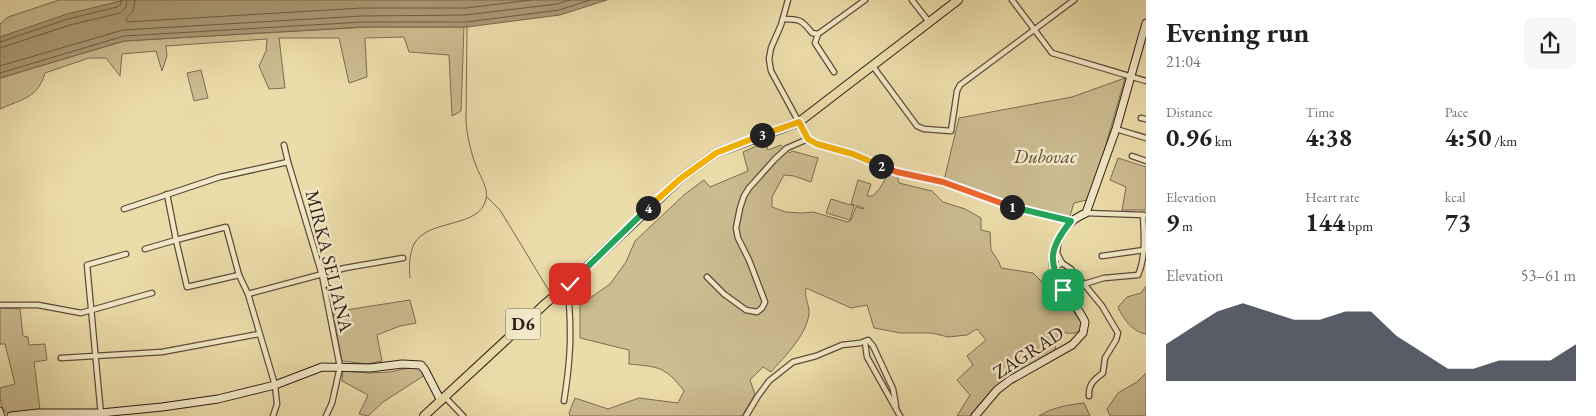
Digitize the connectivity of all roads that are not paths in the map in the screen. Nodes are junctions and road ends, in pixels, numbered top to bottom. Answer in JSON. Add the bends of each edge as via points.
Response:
{"nodes":[{"id":1,"x":788,"y":0,"type":"edge"},
{"id":2,"x":865,"y":0,"type":"edge"},
{"id":3,"x":912,"y":0,"type":"edge"},
{"id":4,"x":958,"y":0,"type":"edge"},
{"id":5,"x":1012,"y":0,"type":"edge"},
{"id":6,"x":1074,"y":0,"type":"edge"},
{"id":7,"x":783,"y":19,"type":"junction"},
{"id":8,"x":929,"y":22,"type":"junction"},
{"id":9,"x":1146,"y":23,"type":"edge"},
{"id":10,"x":1034,"y":30,"type":"junction"},
{"id":11,"x":818,"y":34,"type":"junction"},
{"id":12,"x":872,"y":65,"type":"junction"},
{"id":13,"x":834,"y":72,"type":"dead end"},
{"id":14,"x":1130,"y":77,"type":"junction"},
{"id":15,"x":1146,"y":82,"type":"edge"},
{"id":16,"x":799,"y":122,"type":"junction"},
{"id":17,"x":1116,"y":129,"type":"junction"},
{"id":18,"x":1146,"y":138,"type":"edge"},
{"id":19,"x":808,"y":139,"type":"junction"},
{"id":20,"x":284,"y":145,"type":"dead end"},
{"id":21,"x":1132,"y":156,"type":"dead end"},
{"id":22,"x":1146,"y":161,"type":"edge"},
{"id":23,"x":288,"y":162,"type":"junction"},
{"id":24,"x":167,"y":194,"type":"junction"},
{"id":25,"x":124,"y":209,"type":"dead end"},
{"id":26,"x":1086,"y":213,"type":"junction"},
{"id":27,"x":1145,"y":215,"type":"edge"},
{"id":28,"x":1071,"y":221,"type":"junction"},
{"id":29,"x":1059,"y":239,"type":"junction"},
{"id":30,"x":176,"y":240,"type":"junction"},
{"id":31,"x":145,"y":249,"type":"dead end"},
{"id":32,"x":1144,"y":250,"type":"junction"},
{"id":33,"x":126,"y":254,"type":"dead end"},
{"id":34,"x":1102,"y":256,"type":"dead end"},
{"id":35,"x":403,"y":258,"type":"dead end"},
{"id":36,"x":1062,"y":263,"type":"junction"},
{"id":37,"x":1054,"y":268,"type":"junction"},
{"id":38,"x":239,"y":275,"type":"junction"},
{"id":39,"x":322,"y":275,"type":"junction"},
{"id":40,"x":707,"y":277,"type":"dead end"},
{"id":41,"x":570,"y":284,"type":"junction"},
{"id":42,"x":1084,"y":284,"type":"junction"},
{"id":43,"x":152,"y":293,"type":"dead end"},
{"id":44,"x":248,"y":294,"type":"junction"},
{"id":45,"x":0,"y":305,"type":"edge"},
{"id":46,"x":90,"y":311,"type":"junction"},
{"id":47,"x":259,"y":334,"type":"junction"},
{"id":48,"x":866,"y":341,"type":"junction"},
{"id":49,"x":95,"y":356,"type":"junction"},
{"id":50,"x":61,"y":358,"type":"dead end"},
{"id":51,"x":340,"y":367,"type":"junction"},
{"id":52,"x":275,"y":385,"type":"junction"},
{"id":53,"x":1089,"y":396,"type":"dead end"},
{"id":54,"x":443,"y":399,"type":"junction"},
{"id":55,"x":564,"y":401,"type":"dead end"},
{"id":56,"x":896,"y":406,"type":"junction"},
{"id":57,"x":0,"y":410,"type":"edge"},
{"id":58,"x":101,"y":414,"type":"edge"},
{"id":59,"x":2,"y":416,"type":"edge"},
{"id":60,"x":11,"y":416,"type":"edge"},
{"id":61,"x":273,"y":416,"type":"edge"},
{"id":62,"x":326,"y":416,"type":"edge"},
{"id":63,"x":424,"y":416,"type":"edge"},
{"id":64,"x":463,"y":416,"type":"edge"},
{"id":65,"x":746,"y":416,"type":"edge"},
{"id":66,"x":900,"y":416,"type":"edge"},
{"id":67,"x":975,"y":416,"type":"edge"}],
"edges":[{"from":1,"to":7,"type":"street"},
{"from":2,"to":11,"type":"street"},
{"from":3,"to":8,"type":"street"},
{"from":4,"to":8,"type":"main road","number":"D6"},
{"from":5,"to":10,"type":"street"},
{"from":6,"to":10,"type":"street"},
{"from":7,"to":11,"type":"street","via":[[798,20],[805,23],[812,33]]},
{"from":7,"to":16,"type":"street","via":[[769,59],[771,71]]},
{"from":8,"to":12,"type":"main road","number":"D6"},
{"from":9,"to":14,"type":"main road"},
{"from":10,"to":12,"type":"street","via":[[959,86],[950,131],[917,126]]},
{"from":10,"to":14,"type":"street","via":[[1052,53]]},
{"from":11,"to":13,"type":"street","via":[[815,43]]},
{"from":12,"to":16,"type":"main road","number":"D6"},
{"from":14,"to":15,"type":"street"},
{"from":14,"to":17,"type":"main road"},
{"from":16,"to":19,"type":"street"},
{"from":16,"to":41,"type":"main road","number":"D6","via":[[716,153],[670,187]]},
{"from":17,"to":18,"type":"street"},
{"from":17,"to":26,"type":"main road"},
{"from":19,"to":28,"type":"street","via":[[897,172],[943,182],[1006,205]]},
{"from":19,"to":40,"type":"street","via":[[787,148],[775,159],[749,188],[740,208],[736,228],[738,238],[765,302],[762,308],[757,312],[746,310]]},
{"from":20,"to":23,"type":"street","name":"MIRKA SELJANA"},
{"from":21,"to":22,"type":"street"},
{"from":23,"to":24,"type":"street","via":[[220,177]]},
{"from":23,"to":39,"type":"street","name":"MIRKA SELJANA"},
{"from":24,"to":25,"type":"street"},
{"from":24,"to":30,"type":"street"},
{"from":26,"to":27,"type":"street"},
{"from":26,"to":28,"type":"main road","name":"ZAGRAD"},
{"from":27,"to":32,"type":"street"},
{"from":28,"to":29,"type":"main road","name":"ZAGRAD"},
{"from":29,"to":36,"type":"street","via":[[1057,253]]},
{"from":29,"to":37,"type":"main road","name":"ZAGRAD","via":[[1053,252]]},
{"from":30,"to":31,"type":"street"},
{"from":30,"to":38,"type":"street","via":[[226,227]]},
{"from":30,"to":38,"type":"street","via":[[187,287]]},
{"from":32,"to":34,"type":"street"},
{"from":32,"to":42,"type":"street","via":[[1138,276],[1104,278]]},
{"from":33,"to":46,"type":"street","via":[[87,265]]},
{"from":35,"to":39,"type":"street"},
{"from":36,"to":37,"type":"street"},
{"from":36,"to":42,"type":"street","via":[[1071,268]]},
{"from":37,"to":67,"type":"main road","name":"ZAGRAD","via":[[1063,290],[1085,322],[1083,333],[1072,345],[1010,380]]},
{"from":38,"to":44,"type":"street"},
{"from":39,"to":44,"type":"street"},
{"from":39,"to":51,"type":"street","name":"MIRKA SELJANA"},
{"from":41,"to":54,"type":"main road","number":"D6"},
{"from":41,"to":55,"type":"street","via":[[568,373]]},
{"from":42,"to":53,"type":"street","via":[[1118,333],[1105,358],[1103,373],[1093,380]]},
{"from":43,"to":46,"type":"street"},
{"from":44,"to":47,"type":"street"},
{"from":45,"to":46,"type":"street","via":[[38,305],[81,313]]},
{"from":46,"to":49,"type":"street"},
{"from":47,"to":49,"type":"street","via":[[162,352]]},
{"from":47,"to":52,"type":"street"},
{"from":48,"to":56,"type":"street","via":[[868,358]]},
{"from":48,"to":56,"type":"street","via":[[873,346],[893,389]]},
{"from":48,"to":65,"type":"street","via":[[842,345],[792,362],[769,381]]},
{"from":49,"to":50,"type":"street"},
{"from":49,"to":58,"type":"street"},
{"from":51,"to":52,"type":"main road","via":[[322,367]]},
{"from":51,"to":54,"type":"main road","via":[[422,366]]},
{"from":51,"to":62,"type":"street"},
{"from":52,"to":58,"type":"main road","via":[[218,399]]},
{"from":52,"to":61,"type":"street","via":[[277,404]]},
{"from":54,"to":63,"type":"main road","number":"D6"},
{"from":54,"to":64,"type":"street"},
{"from":56,"to":66,"type":"street"},
{"from":57,"to":59,"type":"street"},
{"from":58,"to":60,"type":"main road"}]}
